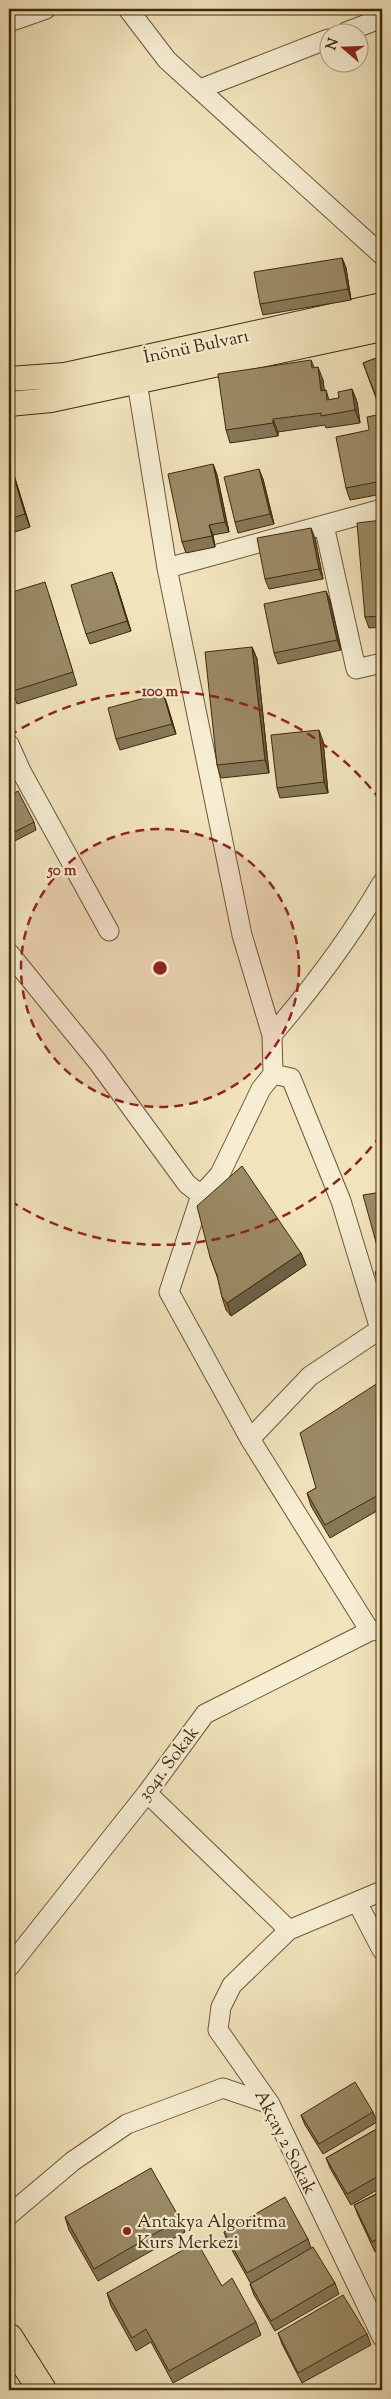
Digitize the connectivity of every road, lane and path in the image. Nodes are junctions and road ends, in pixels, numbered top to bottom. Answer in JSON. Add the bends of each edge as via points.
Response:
{"nodes":[{"id":1,"x":46,"y":9,"type":"edge"},
{"id":2,"x":128,"y":9,"type":"edge"},
{"id":3,"x":382,"y":18,"type":"edge"},
{"id":4,"x":9,"y":22,"type":"edge"},
{"id":5,"x":368,"y":23,"type":"edge"},
{"id":6,"x":318,"y":43,"type":"edge"},
{"id":7,"x":200,"y":89,"type":"junction"},
{"id":8,"x":382,"y":255,"type":"edge"},
{"id":9,"x":382,"y":305,"type":"edge"},
{"id":10,"x":382,"y":330,"type":"edge"},
{"id":11,"x":9,"y":378,"type":"edge"},
{"id":12,"x":137,"y":382,"type":"junction"},
{"id":13,"x":9,"y":404,"type":"edge"},
{"id":14,"x":382,"y":509,"type":"edge"},
{"id":15,"x":324,"y":525,"type":"junction"},
{"id":16,"x":168,"y":568,"type":"junction"},
{"id":17,"x":382,"y":663,"type":"edge"},
{"id":18,"x":9,"y":744,"type":"edge"},
{"id":19,"x":382,"y":883,"type":"edge"},
{"id":20,"x":109,"y":931,"type":"dead end"},
{"id":21,"x":9,"y":953,"type":"edge"},
{"id":22,"x":272,"y":1035,"type":"junction"},
{"id":23,"x":273,"y":1074,"type":"junction"},
{"id":24,"x":201,"y":1195,"type":"junction"},
{"id":25,"x":381,"y":1328,"type":"edge"},
{"id":26,"x":250,"y":1439,"type":"junction"},
{"id":27,"x":376,"y":1630,"type":"edge"},
{"id":28,"x":147,"y":1793,"type":"junction"},
{"id":29,"x":382,"y":1892,"type":"edge"},
{"id":30,"x":357,"y":1902,"type":"junction"},
{"id":31,"x":289,"y":1930,"type":"junction"},
{"id":32,"x":382,"y":1950,"type":"edge"},
{"id":33,"x":9,"y":1966,"type":"edge"},
{"id":34,"x":270,"y":2104,"type":"junction"},
{"id":35,"x":9,"y":2215,"type":"edge"},
{"id":36,"x":382,"y":2337,"type":"edge"},
{"id":37,"x":9,"y":2338,"type":"edge"},
{"id":38,"x":9,"y":2348,"type":"edge"},
{"id":39,"x":31,"y":2390,"type":"edge"},
{"id":40,"x":42,"y":2390,"type":"edge"}],
"edges":[{"from":1,"to":4,"type":"street"},
{"from":2,"to":7,"type":"street","via":[[167,60]]},
{"from":3,"to":5,"type":"street"},
{"from":6,"to":7,"type":"street"},
{"from":7,"to":8,"type":"street"},
{"from":9,"to":11,"type":"main road","name":"İnönü Bulvarı","via":[[65,375]]},
{"from":10,"to":12,"type":"main road","name":"İnönü Bulvarı"},
{"from":12,"to":13,"type":"main road","name":"İnönü Bulvarı","via":[[50,400]]},
{"from":12,"to":16,"type":"street"},
{"from":14,"to":15,"type":"street"},
{"from":15,"to":16,"type":"street"},
{"from":15,"to":17,"type":"street","via":[[356,670]]},
{"from":16,"to":22,"type":"street","via":[[242,935]]},
{"from":18,"to":20,"type":"street"},
{"from":19,"to":22,"type":"street","via":[[358,925]]},
{"from":21,"to":24,"type":"street","via":[[97,1061],[187,1184]]},
{"from":22,"to":23,"type":"street"},
{"from":23,"to":24,"type":"street","via":[[261,1090],[220,1174]]},
{"from":23,"to":25,"type":"street","via":[[290,1078],[341,1201]]},
{"from":24,"to":26,"type":"street","via":[[169,1292]]},
{"from":25,"to":26,"type":"street","via":[[310,1376]]},
{"from":26,"to":27,"type":"street"},
{"from":27,"to":28,"type":"street","name":"3041. Sokak","via":[[205,1714]]},
{"from":28,"to":31,"type":"street"},
{"from":28,"to":33,"type":"street","name":"3041. Sokak"},
{"from":29,"to":30,"type":"street"},
{"from":30,"to":31,"type":"street"},
{"from":30,"to":32,"type":"street"},
{"from":31,"to":34,"type":"street","name":"Akçay 2 Sokak","via":[[232,1985],[221,2006],[218,2030]]},
{"from":34,"to":35,"type":"street","via":[[223,2088],[127,2124],[73,2161]]},
{"from":34,"to":36,"type":"street","name":"Akçay 2 Sokak"},
{"from":37,"to":40,"type":"highway"},
{"from":38,"to":39,"type":"highway"}]}
